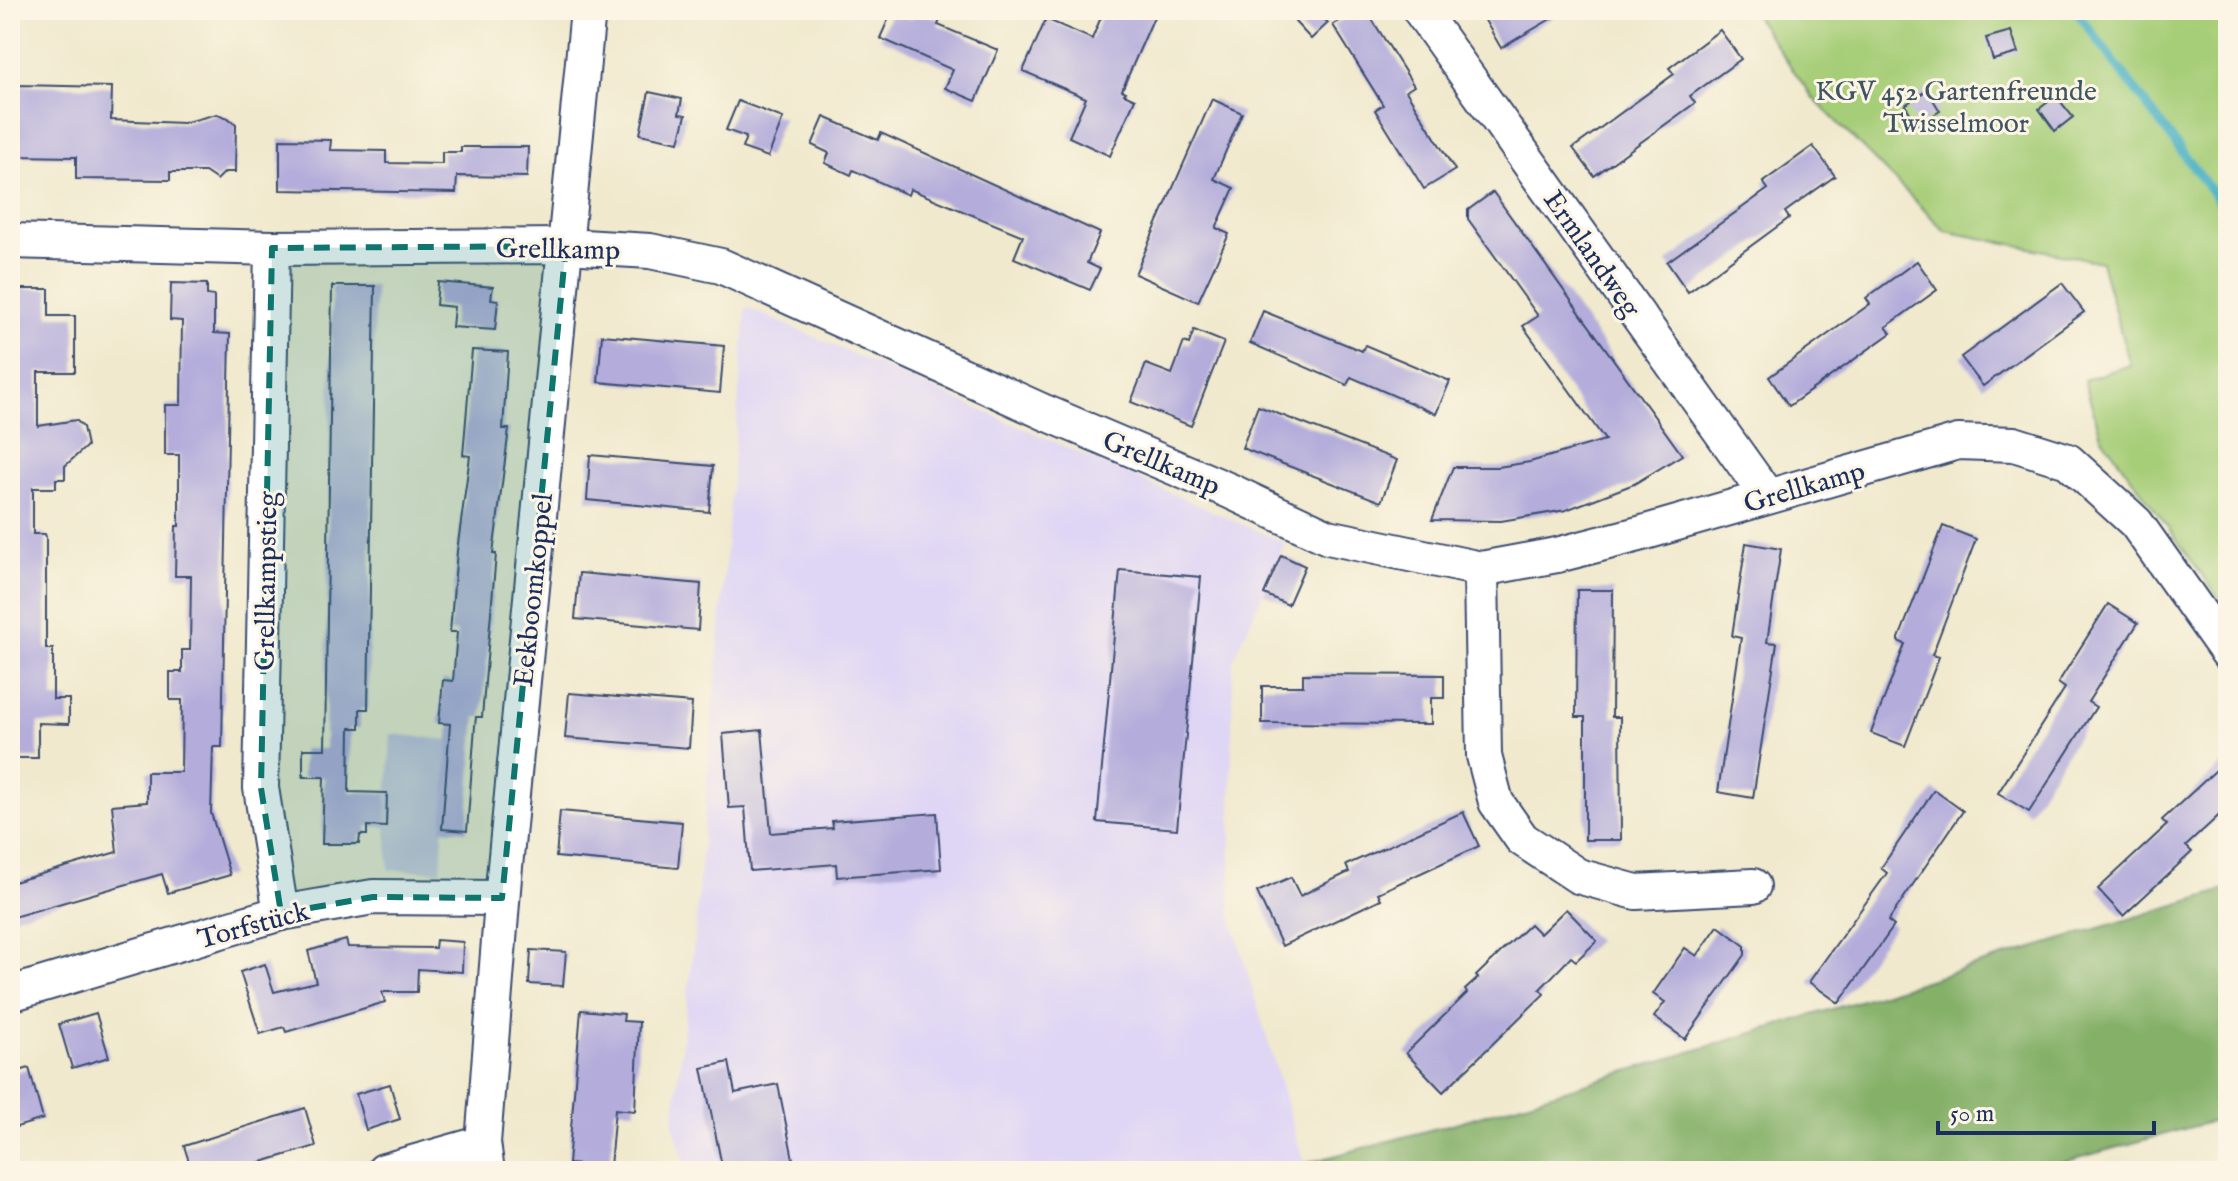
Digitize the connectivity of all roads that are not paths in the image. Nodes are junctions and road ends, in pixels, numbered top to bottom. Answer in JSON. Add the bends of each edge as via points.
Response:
{"nodes":[{"id":1,"x":588,"y":10,"type":"edge"},
{"id":2,"x":1420,"y":10,"type":"edge"},
{"id":3,"x":10,"y":241,"type":"edge"},
{"id":4,"x":566,"y":246,"type":"junction"},
{"id":5,"x":272,"y":248,"type":"junction"},
{"id":6,"x":1767,"y":496,"type":"junction"},
{"id":7,"x":1481,"y":569,"type":"junction"},
{"id":8,"x":2228,"y":653,"type":"edge"},
{"id":9,"x":1753,"y":886,"type":"dead end"},
{"id":10,"x":502,"y":898,"type":"junction"},
{"id":11,"x":281,"y":913,"type":"junction"},
{"id":12,"x":10,"y":994,"type":"edge"},
{"id":13,"x":485,"y":1157,"type":"edge"},
{"id":14,"x":384,"y":1171,"type":"edge"}],
"edges":[{"from":1,"to":4,"type":"street","name":"Eekboomkoppel"},
{"from":2,"to":6,"type":"street","name":"Ermlandweg"},
{"from":3,"to":5,"type":"street","name":"Grellkamp"},
{"from":4,"to":5,"type":"street","name":"Grellkamp"},
{"from":4,"to":7,"type":"street","name":"Grellkamp","via":[[650,251],[721,266],[1328,537]]},
{"from":4,"to":10,"type":"street","name":"Eekboomkoppel"},
{"from":5,"to":11,"type":"street","name":"Grellkampstieg","via":[[261,788]]},
{"from":6,"to":7,"type":"street","name":"Grellkamp","via":[[1557,555]]},
{"from":6,"to":8,"type":"street","name":"Grellkamp","via":[[1958,442],[2014,444],[2068,461],[2136,523]]},
{"from":7,"to":9,"type":"street","via":[[1484,756],[1496,802],[1522,839],[1578,876],[1636,892]]},
{"from":10,"to":11,"type":"street","name":"Torfstück","via":[[373,897]]},
{"from":10,"to":13,"type":"street","name":"Eekboomkoppel"},
{"from":11,"to":12,"type":"street","name":"Torfstück"},
{"from":13,"to":14,"type":"street"}]}
